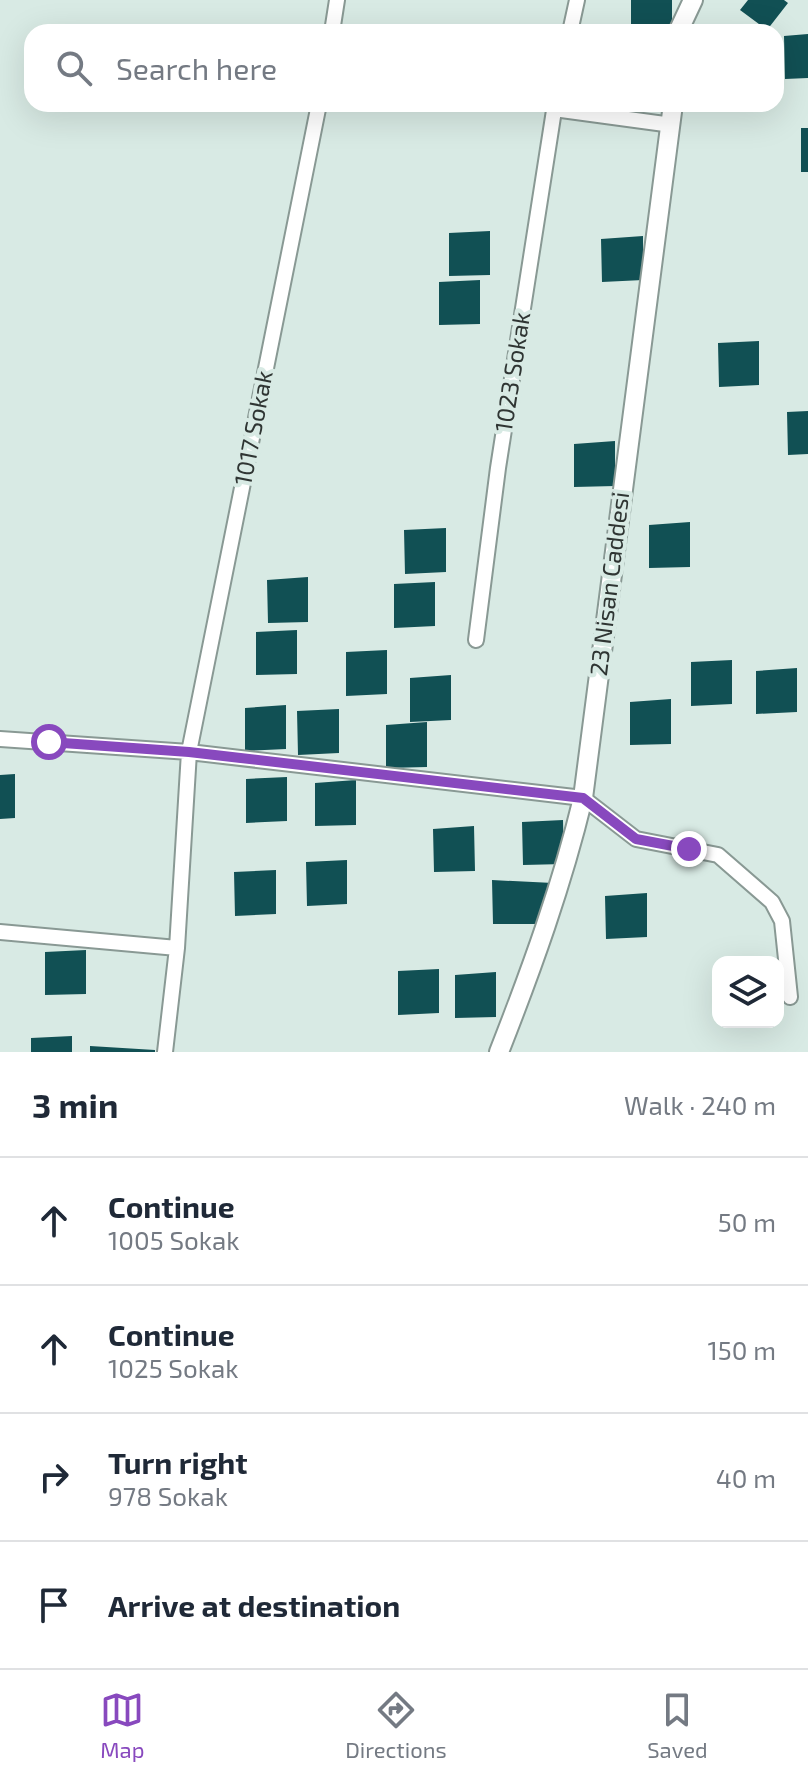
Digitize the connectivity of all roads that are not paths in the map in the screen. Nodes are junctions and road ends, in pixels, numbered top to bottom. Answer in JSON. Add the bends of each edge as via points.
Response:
{"nodes":[{"id":1,"x":337,"y":0,"type":"edge"},
{"id":2,"x":577,"y":0,"type":"edge"},
{"id":3,"x":693,"y":0,"type":"edge"},
{"id":4,"x":333,"y":24,"type":"edge"},
{"id":5,"x":572,"y":24,"type":"edge"},
{"id":6,"x":682,"y":24,"type":"edge"},
{"id":7,"x":317,"y":112,"type":"edge"},
{"id":8,"x":554,"y":112,"type":"edge"},
{"id":9,"x":592,"y":112,"type":"edge"},
{"id":10,"x":673,"y":112,"type":"edge"},
{"id":11,"x":672,"y":125,"type":"junction"},
{"id":12,"x":476,"y":640,"type":"dead end"},
{"id":13,"x":0,"y":739,"type":"edge"},
{"id":14,"x":189,"y":752,"type":"junction"},
{"id":15,"x":583,"y":798,"type":"junction"},
{"id":16,"x":0,"y":932,"type":"edge"},
{"id":17,"x":177,"y":948,"type":"junction"},
{"id":18,"x":790,"y":997,"type":"dead end"},
{"id":19,"x":165,"y":1052,"type":"edge"},
{"id":20,"x":499,"y":1052,"type":"edge"}],
"edges":[{"from":1,"to":4,"type":"street"},
{"from":2,"to":5,"type":"street"},
{"from":3,"to":6,"type":"street"},
{"from":7,"to":14,"type":"street","name":"1017 Sokak"},
{"from":8,"to":12,"type":"street","name":"1023 Sokak"},
{"from":9,"to":11,"type":"street"},
{"from":10,"to":11,"type":"street","name":"23 Nisan Caddesi"},
{"from":11,"to":15,"type":"street","name":"23 Nisan Caddesi"},
{"from":13,"to":14,"type":"street"},
{"from":14,"to":15,"type":"street"},
{"from":14,"to":17,"type":"street","name":"1017 Sokak"},
{"from":15,"to":18,"type":"street","via":[[636,839],[718,855],[772,902],[782,921]]},
{"from":15,"to":20,"type":"street","name":"23 Nisan Caddesi","via":[[550,917]]},
{"from":16,"to":17,"type":"street"},
{"from":17,"to":19,"type":"street","name":"1017 Sokak"}]}
